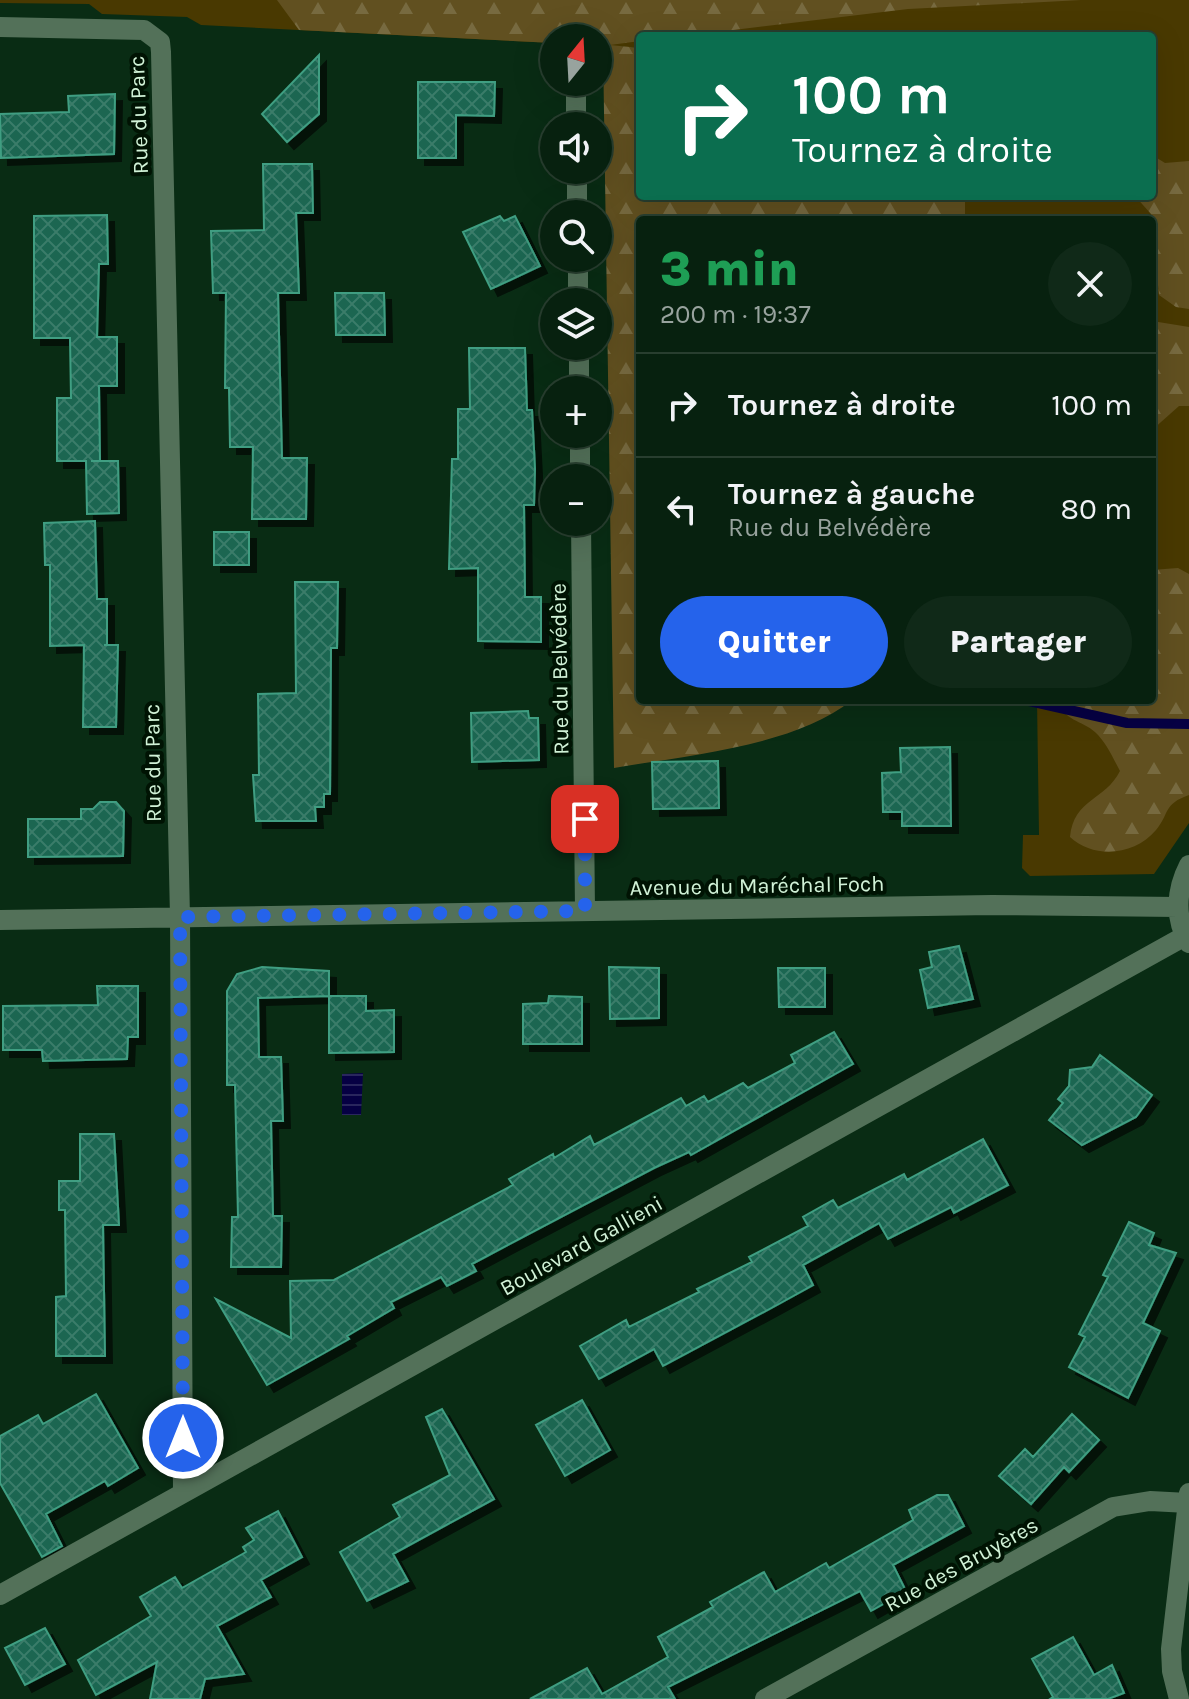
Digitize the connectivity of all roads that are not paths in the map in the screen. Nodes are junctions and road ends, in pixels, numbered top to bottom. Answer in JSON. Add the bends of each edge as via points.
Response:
{"nodes":[{"id":1,"x":0,"y":27,"type":"edge"},
{"id":2,"x":581,"y":536,"type":"edge"},
{"id":3,"x":1189,"y":865,"type":"edge"},
{"id":4,"x":1178,"y":907,"type":"junction"},
{"id":5,"x":585,"y":911,"type":"junction"},
{"id":6,"x":180,"y":917,"type":"junction"},
{"id":7,"x":0,"y":920,"type":"edge"},
{"id":8,"x":1187,"y":940,"type":"edge"},
{"id":9,"x":183,"y":1493,"type":"junction"},
{"id":10,"x":1188,"y":1498,"type":"edge"},
{"id":11,"x":0,"y":1595,"type":"edge"},
{"id":12,"x":765,"y":1699,"type":"edge"},
{"id":13,"x":1179,"y":1699,"type":"edge"}],
"edges":[{"from":1,"to":6,"type":"street","name":"Rue du Parc","via":[[133,29],[153,34],[160,42]]},
{"from":2,"to":5,"type":"street","name":"Rue du Belvédère"},
{"from":3,"to":4,"type":"street"},
{"from":4,"to":5,"type":"street","name":"Avenue du Maréchal Foch"},
{"from":4,"to":8,"type":"street"},
{"from":5,"to":6,"type":"street","name":"Avenue du Maréchal Foch"},
{"from":6,"to":7,"type":"street","name":"Avenue du Maréchal Foch"},
{"from":6,"to":9,"type":"street","name":"Rue du Parc"},
{"from":8,"to":9,"type":"street","name":"Boulevard Gallieni"},
{"from":9,"to":11,"type":"street","name":"Boulevard Gallieni"},
{"from":10,"to":12,"type":"street","name":"Rue des Bruyères","via":[[1113,1507]]},
{"from":10,"to":13,"type":"street","via":[[1171,1649]]}]}
